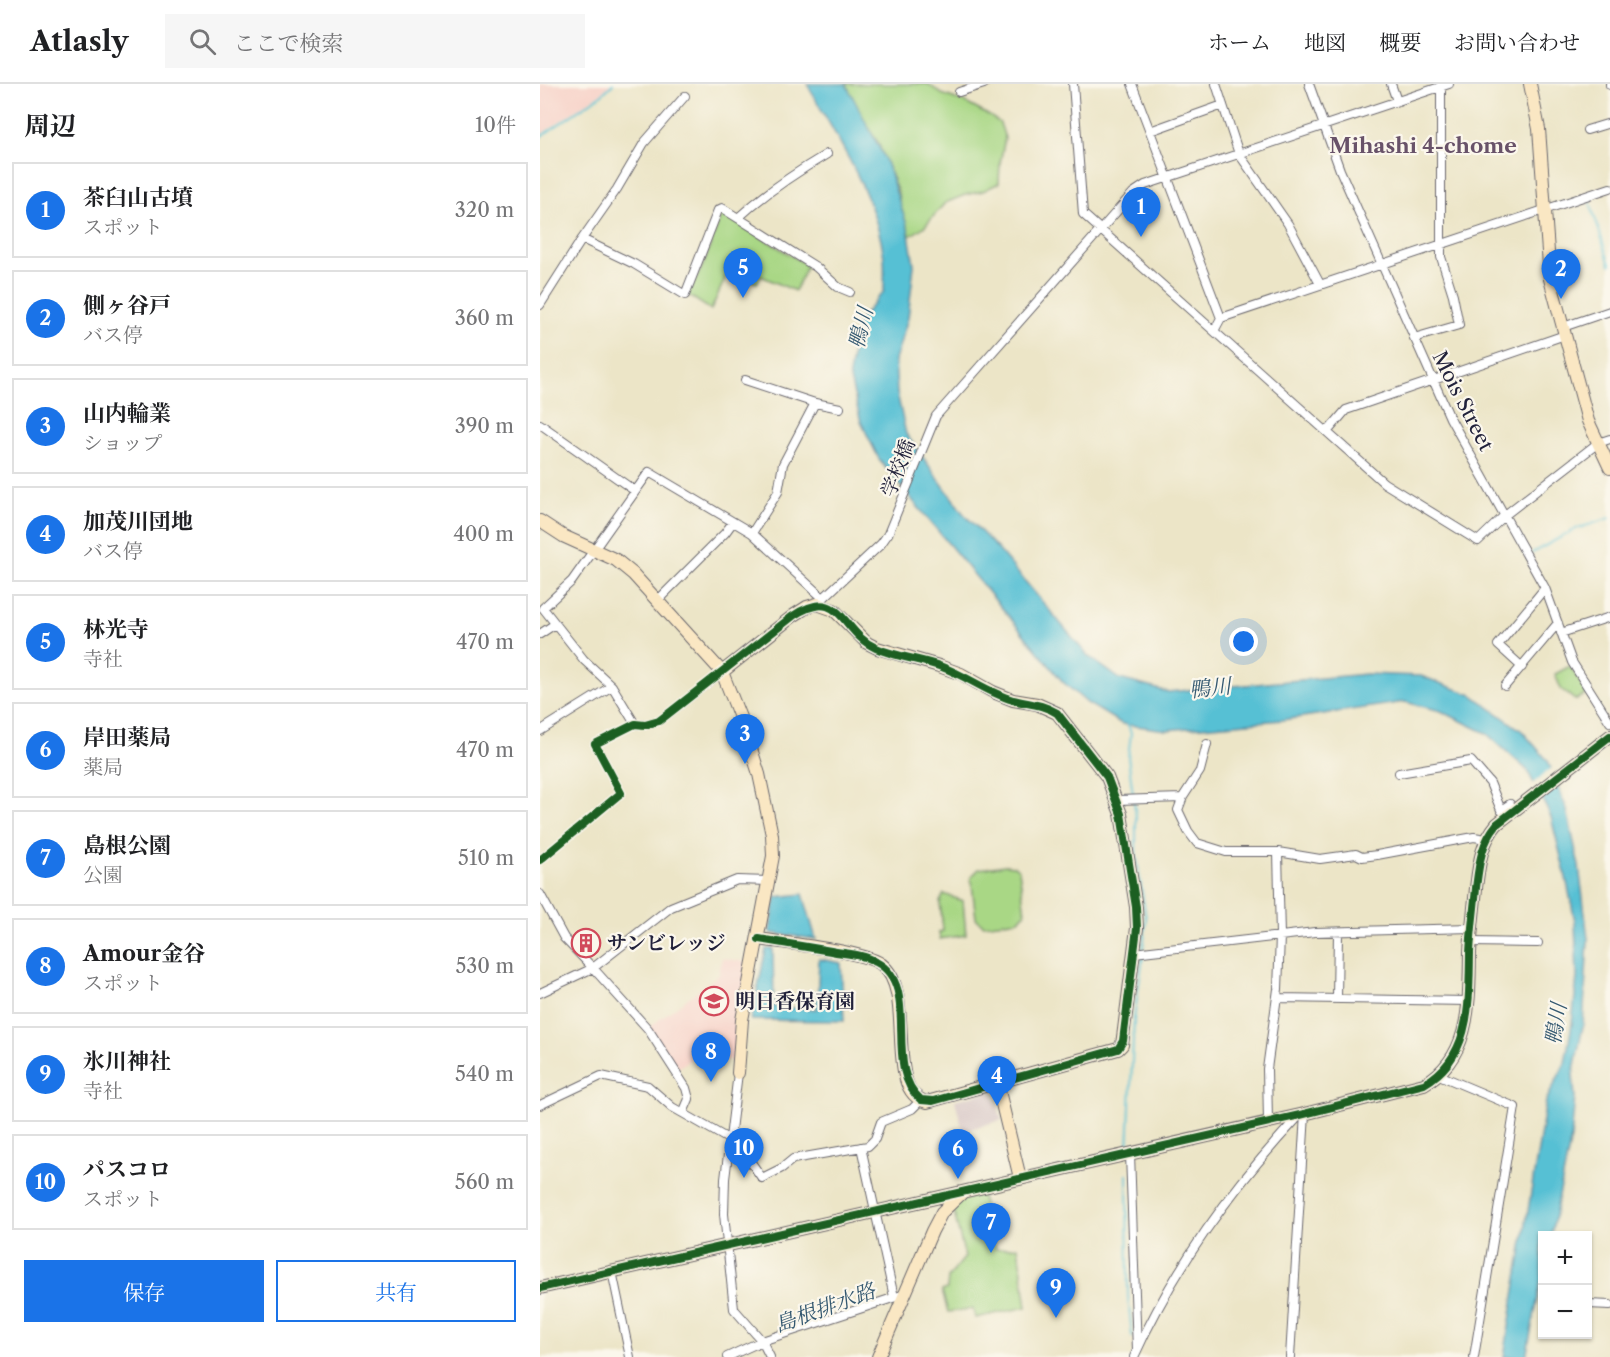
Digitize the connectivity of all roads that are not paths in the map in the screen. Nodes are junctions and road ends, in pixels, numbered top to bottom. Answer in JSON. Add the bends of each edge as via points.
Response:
{"nodes":[{"id":1,"x":984,"y":84,"type":"edge"},
{"id":2,"x":1073,"y":84,"type":"edge"},
{"id":3,"x":1132,"y":84,"type":"edge"},
{"id":4,"x":1216,"y":84,"type":"edge"},
{"id":5,"x":1309,"y":84,"type":"edge"},
{"id":6,"x":1391,"y":84,"type":"edge"},
{"id":7,"x":1530,"y":84,"type":"edge"},
{"id":8,"x":1444,"y":85,"type":"edge"},
{"id":9,"x":959,"y":92,"type":"dead end"},
{"id":10,"x":685,"y":96,"type":"dead end"},
{"id":11,"x":1397,"y":102,"type":"junction"},
{"id":12,"x":1223,"y":105,"type":"junction"},
{"id":13,"x":1610,"y":123,"type":"edge"},
{"id":14,"x":1323,"y":126,"type":"junction"},
{"id":15,"x":1587,"y":130,"type":"dead end"},
{"id":16,"x":1150,"y":131,"type":"junction"},
{"id":17,"x":827,"y":154,"type":"dead end"},
{"id":18,"x":1239,"y":154,"type":"junction"},
{"id":19,"x":1168,"y":177,"type":"junction"},
{"id":20,"x":1610,"y":188,"type":"edge"},
{"id":21,"x":1545,"y":209,"type":"junction"},
{"id":22,"x":738,"y":218,"type":"junction"},
{"id":23,"x":1100,"y":229,"type":"junction"},
{"id":24,"x":582,"y":239,"type":"junction"},
{"id":25,"x":1441,"y":243,"type":"junction"},
{"id":26,"x":1380,"y":264,"type":"junction"},
{"id":27,"x":1320,"y":284,"type":"junction"},
{"id":28,"x":850,"y":292,"type":"dead end"},
{"id":29,"x":540,"y":305,"type":"edge"},
{"id":30,"x":1610,"y":311,"type":"edge"},
{"id":31,"x":1221,"y":318,"type":"junction"},
{"id":32,"x":1214,"y":331,"type":"junction"},
{"id":33,"x":1564,"y":331,"type":"junction"},
{"id":34,"x":1414,"y":338,"type":"junction"},
{"id":35,"x":746,"y":380,"type":"dead end"},
{"id":36,"x":1433,"y":381,"type":"junction"},
{"id":37,"x":815,"y":403,"type":"junction"},
{"id":38,"x":840,"y":408,"type":"dead end"},
{"id":39,"x":540,"y":424,"type":"edge"},
{"id":40,"x":1328,"y":431,"type":"junction"},
{"id":41,"x":1604,"y":441,"type":"edge"},
{"id":42,"x":1610,"y":468,"type":"edge"},
{"id":43,"x":634,"y":491,"type":"junction"},
{"id":44,"x":1505,"y":515,"type":"junction"},
{"id":45,"x":540,"y":521,"type":"edge"},
{"id":46,"x":733,"y":522,"type":"junction"},
{"id":47,"x":752,"y":534,"type":"junction"},
{"id":48,"x":595,"y":550,"type":"junction"},
{"id":49,"x":1545,"y":588,"type":"junction"},
{"id":50,"x":657,"y":601,"type":"junction"},
{"id":51,"x":820,"y":601,"type":"junction"},
{"id":52,"x":541,"y":608,"type":"edge"},
{"id":53,"x":1610,"y":618,"type":"edge"},
{"id":54,"x":1558,"y":623,"type":"junction"},
{"id":55,"x":555,"y":624,"type":"junction"},
{"id":56,"x":1562,"y":633,"type":"junction"},
{"id":57,"x":540,"y":634,"type":"edge"},
{"id":58,"x":1522,"y":666,"type":"junction"},
{"id":59,"x":722,"y":672,"type":"junction"},
{"id":60,"x":612,"y":686,"type":"junction"},
{"id":61,"x":1505,"y":686,"type":"dead end"},
{"id":62,"x":1610,"y":722,"type":"edge"},
{"id":63,"x":635,"y":724,"type":"junction"},
{"id":64,"x":540,"y":731,"type":"edge"},
{"id":65,"x":1610,"y":736,"type":"edge"},
{"id":66,"x":1207,"y":744,"type":"dead end"},
{"id":67,"x":1399,"y":773,"type":"dead end"},
{"id":68,"x":1182,"y":798,"type":"junction"},
{"id":69,"x":1117,"y":800,"type":"junction"},
{"id":70,"x":1514,"y":805,"type":"junction"},
{"id":71,"x":1486,"y":839,"type":"junction"},
{"id":72,"x":1278,"y":852,"type":"junction"},
{"id":73,"x":540,"y":860,"type":"edge"},
{"id":74,"x":769,"y":881,"type":"junction"},
{"id":75,"x":540,"y":894,"type":"edge"},
{"id":76,"x":1472,"y":928,"type":"junction"},
{"id":77,"x":1338,"y":932,"type":"junction"},
{"id":78,"x":1280,"y":936,"type":"junction"},
{"id":79,"x":759,"y":939,"type":"junction"},
{"id":80,"x":1471,"y":942,"type":"junction"},
{"id":81,"x":1538,"y":943,"type":"dead end"},
{"id":82,"x":1134,"y":953,"type":"junction"},
{"id":83,"x":594,"y":968,"type":"junction"},
{"id":84,"x":540,"y":993,"type":"edge"},
{"id":85,"x":1278,"y":998,"type":"junction"},
{"id":86,"x":1337,"y":999,"type":"junction"},
{"id":87,"x":1469,"y":1001,"type":"junction"},
{"id":88,"x":738,"y":1073,"type":"joint"},
{"id":89,"x":1439,"y":1075,"type":"junction"},
{"id":90,"x":997,"y":1083,"type":"junction"},
{"id":91,"x":921,"y":1100,"type":"junction"},
{"id":92,"x":540,"y":1105,"type":"edge"},
{"id":93,"x":683,"y":1113,"type":"junction"},
{"id":94,"x":1302,"y":1115,"type":"junction"},
{"id":95,"x":1268,"y":1122,"type":"junction"},
{"id":96,"x":730,"y":1140,"type":"junction"},
{"id":97,"x":861,"y":1147,"type":"junction"},
{"id":98,"x":1131,"y":1154,"type":"junction"},
{"id":99,"x":1020,"y":1178,"type":"junction"},
{"id":100,"x":964,"y":1191,"type":"junction"},
{"id":101,"x":875,"y":1211,"type":"junction"},
{"id":102,"x":727,"y":1244,"type":"junction"},
{"id":103,"x":612,"y":1271,"type":"junction"},
{"id":104,"x":540,"y":1288,"type":"edge"},
{"id":105,"x":899,"y":1295,"type":"junction"},
{"id":106,"x":1592,"y":1304,"type":"edge"},
{"id":107,"x":1610,"y":1305,"type":"edge"},
{"id":108,"x":765,"y":1348,"type":"edge"},
{"id":109,"x":1135,"y":1354,"type":"edge"},
{"id":110,"x":630,"y":1357,"type":"edge"},
{"id":111,"x":727,"y":1357,"type":"edge"},
{"id":112,"x":878,"y":1357,"type":"edge"},
{"id":113,"x":1290,"y":1357,"type":"edge"},
{"id":114,"x":1474,"y":1357,"type":"edge"}],
"edges":[{"from":1,"to":9,"type":"street"},
{"from":2,"to":23,"type":"street","via":[[1083,214]]},
{"from":3,"to":16,"type":"street"},
{"from":4,"to":12,"type":"street"},
{"from":5,"to":14,"type":"street","name":"Mois Street"},
{"from":6,"to":11,"type":"street"},
{"from":7,"to":21,"type":"street","via":[[1539,129]]},
{"from":8,"to":11,"type":"street","name":"学校橋"},
{"from":8,"to":25,"type":"street"},
{"from":10,"to":24,"type":"street","via":[[644,143]]},
{"from":11,"to":14,"type":"street","name":"学校橋"},
{"from":12,"to":16,"type":"street"},
{"from":12,"to":18,"type":"street"},
{"from":13,"to":15,"type":"street"},
{"from":14,"to":18,"type":"street","name":"学校橋"},
{"from":14,"to":26,"type":"street","name":"Mois Street"},
{"from":16,"to":19,"type":"street"},
{"from":17,"to":22,"type":"street","via":[[790,176]]},
{"from":18,"to":19,"type":"street","name":"学校橋"},
{"from":18,"to":27,"type":"street","via":[[1288,224]]},
{"from":19,"to":23,"type":"street","name":"学校橋","via":[[1133,194]]},
{"from":19,"to":31,"type":"street"},
{"from":20,"to":21,"type":"street"},
{"from":21,"to":25,"type":"street"},
{"from":21,"to":33,"type":"street","via":[[1548,263]]},
{"from":22,"to":24,"type":"street","via":[[722,208],[718,210],[685,295]]},
{"from":22,"to":28,"type":"street"},
{"from":23,"to":32,"type":"street"},
{"from":23,"to":51,"type":"street","name":"学校橋","via":[[936,416],[898,513],[881,544]]},
{"from":24,"to":29,"type":"street"},
{"from":25,"to":26,"type":"street"},
{"from":25,"to":34,"type":"street","via":[[1441,257],[1459,325]]},
{"from":26,"to":27,"type":"street"},
{"from":26,"to":34,"type":"street","name":"Mois Street"},
{"from":27,"to":31,"type":"street"},
{"from":30,"to":33,"type":"street"},
{"from":31,"to":32,"type":"street"},
{"from":32,"to":40,"type":"street"},
{"from":33,"to":36,"type":"street"},
{"from":33,"to":41,"type":"street","via":[[1588,421]]},
{"from":34,"to":36,"type":"street","name":"Mois Street"},
{"from":35,"to":37,"type":"street"},
{"from":36,"to":40,"type":"street","via":[[1346,410]]},
{"from":36,"to":44,"type":"street","name":"Mois Street"},
{"from":37,"to":38,"type":"street"},
{"from":37,"to":47,"type":"street","via":[[783,464],[778,492]]},
{"from":39,"to":43,"type":"street"},
{"from":40,"to":44,"type":"street","via":[[1384,483],[1478,541]]},
{"from":41,"to":42,"type":"street"},
{"from":41,"to":44,"type":"street"},
{"from":43,"to":46,"type":"street","via":[[649,472]]},
{"from":43,"to":48,"type":"street"},
{"from":44,"to":49,"type":"street","name":"Mois Street"},
{"from":45,"to":48,"type":"street"},
{"from":46,"to":47,"type":"street"},
{"from":46,"to":50,"type":"street"},
{"from":47,"to":51,"type":"street"},
{"from":48,"to":50,"type":"street","via":[[616,560]]},
{"from":48,"to":52,"type":"street","via":[[572,581]]},
{"from":49,"to":54,"type":"street","name":"Mois Street"},
{"from":49,"to":58,"type":"street","via":[[1498,645]]},
{"from":50,"to":59,"type":"street"},
{"from":51,"to":59,"type":"street","via":[[793,616]]},
{"from":51,"to":69,"type":"street","via":[[877,648],[939,666],[1013,700],[1057,713],[1107,777]]},
{"from":52,"to":55,"type":"street"},
{"from":53,"to":56,"type":"street"},
{"from":54,"to":56,"type":"street","name":"Mois Street"},
{"from":54,"to":58,"type":"street"},
{"from":55,"to":57,"type":"street"},
{"from":55,"to":60,"type":"street","via":[[584,660]]},
{"from":56,"to":62,"type":"street","name":"Mois Street","via":[[1572,662]]},
{"from":58,"to":61,"type":"street"},
{"from":59,"to":63,"type":"street","via":[[659,721]]},
{"from":59,"to":74,"type":"street","via":[[759,774],[772,835]]},
{"from":60,"to":63,"type":"street"},
{"from":60,"to":64,"type":"street"},
{"from":63,"to":73,"type":"street","via":[[596,744],[621,794]]},
{"from":65,"to":70,"type":"street"},
{"from":66,"to":68,"type":"street","via":[[1200,771]]},
{"from":67,"to":70,"type":"street","via":[[1471,761],[1490,783],[1501,810]]},
{"from":68,"to":69,"type":"street"},
{"from":68,"to":72,"type":"street","via":[[1178,810],[1197,843],[1226,852]]},
{"from":69,"to":82,"type":"street","via":[[1136,907]]},
{"from":70,"to":71,"type":"street"},
{"from":71,"to":72,"type":"street","via":[[1474,837],[1362,857],[1356,854],[1320,859]]},
{"from":71,"to":76,"type":"street","via":[[1478,866]]},
{"from":72,"to":78,"type":"street"},
{"from":74,"to":79,"type":"street"},
{"from":74,"to":83,"type":"street","via":[[736,880],[671,907]]},
{"from":75,"to":83,"type":"street","via":[[564,938]]},
{"from":76,"to":77,"type":"street"},
{"from":76,"to":80,"type":"street"},
{"from":77,"to":78,"type":"street"},
{"from":77,"to":86,"type":"street"},
{"from":78,"to":82,"type":"street"},
{"from":78,"to":85,"type":"street"},
{"from":79,"to":88,"type":"street","via":[[742,1020]]},
{"from":79,"to":91,"type":"street","via":[[866,957],[881,964],[897,989],[905,1077]]},
{"from":80,"to":81,"type":"street"},
{"from":80,"to":87,"type":"street"},
{"from":82,"to":90,"type":"street","via":[[1122,1045],[1118,1049]]},
{"from":83,"to":84,"type":"street"},
{"from":83,"to":93,"type":"street","via":[[648,1029],[686,1088],[689,1098]]},
{"from":85,"to":86,"type":"street"},
{"from":85,"to":95,"type":"street","via":[[1267,1069]]},
{"from":86,"to":87,"type":"street"},
{"from":87,"to":89,"type":"street","via":[[1462,1042]]},
{"from":88,"to":96,"type":"street"},
{"from":89,"to":94,"type":"street","via":[[1412,1089]]},
{"from":89,"to":114,"type":"street","via":[[1515,1107]]},
{"from":90,"to":91,"type":"street","via":[[933,1101]]},
{"from":90,"to":99,"type":"street"},
{"from":91,"to":97,"type":"street","via":[[912,1109],[881,1122],[875,1139]]},
{"from":92,"to":93,"type":"street","via":[[601,1076],[648,1086]]},
{"from":93,"to":96,"type":"street"},
{"from":94,"to":95,"type":"street"},
{"from":94,"to":109,"type":"street","via":[[1191,1250]]},
{"from":94,"to":113,"type":"street"},
{"from":95,"to":98,"type":"street"},
{"from":96,"to":97,"type":"street","via":[[743,1150],[762,1178],[793,1159]]},
{"from":96,"to":102,"type":"street","via":[[725,1179]]},
{"from":97,"to":101,"type":"street"},
{"from":98,"to":99,"type":"street"},
{"from":98,"to":109,"type":"street"},
{"from":99,"to":100,"type":"street"},
{"from":100,"to":101,"type":"street"},
{"from":100,"to":105,"type":"street","via":[[942,1212]]},
{"from":101,"to":102,"type":"street"},
{"from":101,"to":105,"type":"street"},
{"from":102,"to":103,"type":"street"},
{"from":102,"to":108,"type":"street","via":[[734,1309]]},
{"from":103,"to":104,"type":"street"},
{"from":103,"to":110,"type":"street"},
{"from":105,"to":108,"type":"street"},
{"from":105,"to":112,"type":"street"},
{"from":106,"to":107,"type":"street"},
{"from":108,"to":111,"type":"street"}]}
